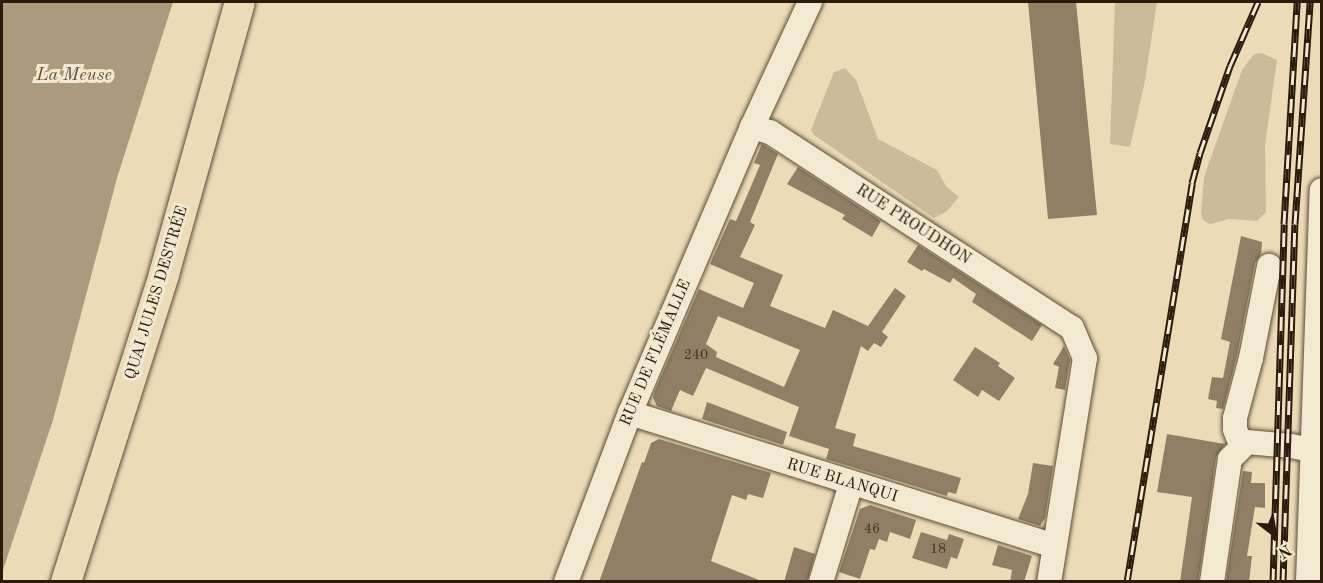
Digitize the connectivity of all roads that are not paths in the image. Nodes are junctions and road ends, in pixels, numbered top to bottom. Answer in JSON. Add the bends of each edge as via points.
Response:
{"nodes":[{"id":1,"x":240,"y":2,"type":"edge"},
{"id":2,"x":810,"y":2,"type":"edge"},
{"id":3,"x":752,"y":127,"type":"junction"},
{"id":4,"x":1322,"y":190,"type":"edge"},
{"id":5,"x":1269,"y":266,"type":"dead end"},
{"id":6,"x":630,"y":413,"type":"junction"},
{"id":7,"x":1241,"y":445,"type":"junction"},
{"id":8,"x":1316,"y":451,"type":"edge"},
{"id":9,"x":851,"y":484,"type":"junction"},
{"id":10,"x":1055,"y":546,"type":"junction"},
{"id":11,"x":66,"y":582,"type":"edge"},
{"id":12,"x":566,"y":582,"type":"edge"},
{"id":13,"x":821,"y":582,"type":"edge"},
{"id":14,"x":1050,"y":582,"type":"edge"},
{"id":15,"x":1212,"y":582,"type":"edge"},
{"id":16,"x":1308,"y":582,"type":"edge"}],
"edges":[{"from":1,"to":11,"type":"main road","name":"QUAI JULES DESTRÉE","via":[[164,274]]},
{"from":2,"to":3,"type":"street","name":"RUE DE FLÉMALLE"},
{"from":3,"to":6,"type":"street","name":"RUE DE FLÉMALLE"},
{"from":3,"to":10,"type":"street","name":"RUE PROUDHON","via":[[770,132],[1072,328],[1084,358]]},
{"from":4,"to":8,"type":"street"},
{"from":5,"to":7,"type":"street","via":[[1235,418]]},
{"from":6,"to":9,"type":"street","name":"RUE BLANQUI"},
{"from":6,"to":12,"type":"street","name":"RUE DE FLÉMALLE"},
{"from":7,"to":8,"type":"street","via":[[1247,442]]},
{"from":7,"to":15,"type":"street","via":[[1230,459]]},
{"from":8,"to":16,"type":"street"},
{"from":9,"to":10,"type":"street","name":"RUE BLANQUI"},
{"from":9,"to":13,"type":"street"},
{"from":10,"to":14,"type":"street"}]}
